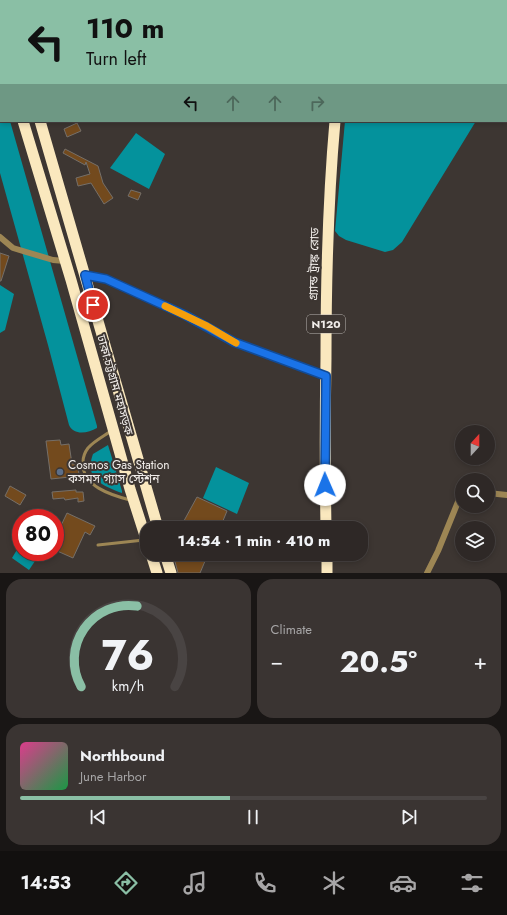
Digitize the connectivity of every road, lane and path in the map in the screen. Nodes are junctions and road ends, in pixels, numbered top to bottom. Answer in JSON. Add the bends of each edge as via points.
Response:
{"nodes":[{"id":1,"x":23,"y":122,"type":"edge"},
{"id":2,"x":40,"y":122,"type":"edge"},
{"id":3,"x":335,"y":122,"type":"edge"},
{"id":4,"x":0,"y":237,"type":"edge"},
{"id":5,"x":65,"y":261,"type":"junction"},
{"id":6,"x":85,"y":275,"type":"junction"},
{"id":7,"x":326,"y":376,"type":"junction"},
{"id":8,"x":114,"y":429,"type":"junction"},
{"id":9,"x":495,"y":494,"type":"edge"},
{"id":10,"x":507,"y":495,"type":"edge"},
{"id":11,"x":134,"y":501,"type":"junction"},
{"id":12,"x":455,"y":509,"type":"edge"},
{"id":13,"x":140,"y":521,"type":"edge"},
{"id":14,"x":156,"y":521,"type":"edge"},
{"id":15,"x":326,"y":521,"type":"edge"},
{"id":16,"x":140,"y":542,"type":"edge"},
{"id":17,"x":98,"y":545,"type":"dead end"},
{"id":18,"x":153,"y":561,"type":"edge"},
{"id":19,"x":167,"y":561,"type":"edge"},
{"id":20,"x":327,"y":561,"type":"edge"},
{"id":21,"x":157,"y":573,"type":"edge"},
{"id":22,"x":171,"y":573,"type":"edge"},
{"id":23,"x":327,"y":573,"type":"edge"},
{"id":24,"x":427,"y":573,"type":"edge"}],
"edges":[{"from":1,"to":5,"type":"highway","name":"ঢাকা-চট্টগ্রাম মহাসড়ক"},
{"from":2,"to":6,"type":"highway","name":"ঢাকা-চট্টগ্রাম মহাসড়ক"},
{"from":3,"to":7,"type":"highway","name":"গ্র্যান্ড ট্রাঙ্ক রোড","number":"N120","via":[[327,255]]},
{"from":4,"to":5,"type":"street","via":[[13,248],[52,260]]},
{"from":5,"to":8,"type":"highway","name":"ঢাকা-চট্টগ্রাম মহাসড়ক"},
{"from":6,"to":7,"type":"street","via":[[106,279],[207,326],[234,342]]},
{"from":6,"to":14,"type":"highway","name":"ঢাকা-চট্টগ্রাম মহাসড়ক"},
{"from":7,"to":15,"type":"highway","name":"গ্র্যান্ড ট্রাঙ্ক রোড","number":"N120"},
{"from":8,"to":11,"type":"highway","name":"ঢাকা-চট্টগ্রাম মহাসড়ক"},
{"from":8,"to":11,"type":"lane","via":[[88,448],[83,457],[83,471],[97,487]]},
{"from":9,"to":10,"type":"street"},
{"from":11,"to":13,"type":"highway","name":"ঢাকা-চট্টগ্রাম মহাসড়ক"},
{"from":12,"to":24,"type":"street"},
{"from":16,"to":17,"type":"lane"},
{"from":18,"to":21,"type":"highway"},
{"from":19,"to":22,"type":"highway"},
{"from":20,"to":23,"type":"highway"}]}
